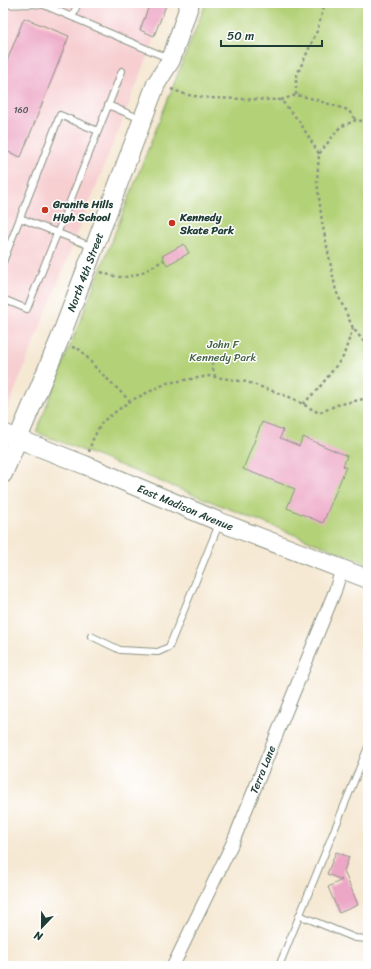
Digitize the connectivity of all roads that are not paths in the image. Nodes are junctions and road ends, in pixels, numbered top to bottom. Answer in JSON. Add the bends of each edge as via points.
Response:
{"nodes":[{"id":1,"x":78,"y":3,"type":"edge"},
{"id":2,"x":190,"y":3,"type":"edge"},
{"id":3,"x":3,"y":5,"type":"edge"},
{"id":4,"x":72,"y":17,"type":"junction"},
{"id":5,"x":171,"y":60,"type":"junction"},
{"id":6,"x":122,"y":71,"type":"dead end"},
{"id":7,"x":108,"y":105,"type":"junction"},
{"id":8,"x":143,"y":120,"type":"junction"},
{"id":9,"x":98,"y":131,"type":"junction"},
{"id":10,"x":20,"y":218,"type":"junction"},
{"id":11,"x":57,"y":232,"type":"junction"},
{"id":12,"x":94,"y":247,"type":"junction"},
{"id":13,"x":3,"y":262,"type":"edge"},
{"id":14,"x":3,"y":299,"type":"edge"},
{"id":15,"x":10,"y":436,"type":"edge"},
{"id":16,"x":3,"y":474,"type":"edge"},
{"id":17,"x":220,"y":522,"type":"junction"},
{"id":18,"x":342,"y":568,"type":"junction"},
{"id":19,"x":368,"y":579,"type":"edge"},
{"id":20,"x":91,"y":636,"type":"dead end"},
{"id":21,"x":368,"y":747,"type":"edge"},
{"id":22,"x":299,"y":915,"type":"junction"},
{"id":23,"x":368,"y":939,"type":"edge"},
{"id":24,"x":173,"y":966,"type":"edge"},
{"id":25,"x":279,"y":966,"type":"edge"}],
"edges":[{"from":1,"to":4,"type":"lane"},
{"from":2,"to":5,"type":"street","name":"North 4th Street"},
{"from":3,"to":4,"type":"lane","via":[[44,5]]},
{"from":4,"to":5,"type":"lane"},
{"from":5,"to":8,"type":"street","name":"North 4th Street","via":[[156,84]]},
{"from":6,"to":7,"type":"lane"},
{"from":7,"to":8,"type":"lane"},
{"from":7,"to":9,"type":"lane"},
{"from":8,"to":12,"type":"street","name":"North 4th Street"},
{"from":9,"to":10,"type":"lane","via":[[60,115]]},
{"from":9,"to":11,"type":"lane"},
{"from":10,"to":11,"type":"lane"},
{"from":10,"to":13,"type":"lane"},
{"from":11,"to":12,"type":"lane"},
{"from":11,"to":14,"type":"lane","via":[[28,309]]},
{"from":12,"to":15,"type":"street","name":"North 4th Street","via":[[59,341]]},
{"from":15,"to":16,"type":"street","name":"North 4th Street"},
{"from":15,"to":17,"type":"street","name":"East Madison Avenue"},
{"from":17,"to":18,"type":"street","name":"East Madison Avenue"},
{"from":17,"to":20,"type":"lane","via":[[169,647],[158,652],[120,650]]},
{"from":18,"to":19,"type":"street","name":"East Madison Avenue"},
{"from":18,"to":24,"type":"street","name":"Terra Lane","via":[[233,842]]},
{"from":21,"to":22,"type":"lane"},
{"from":22,"to":23,"type":"lane","via":[[355,938]]},
{"from":22,"to":25,"type":"lane"}]}
